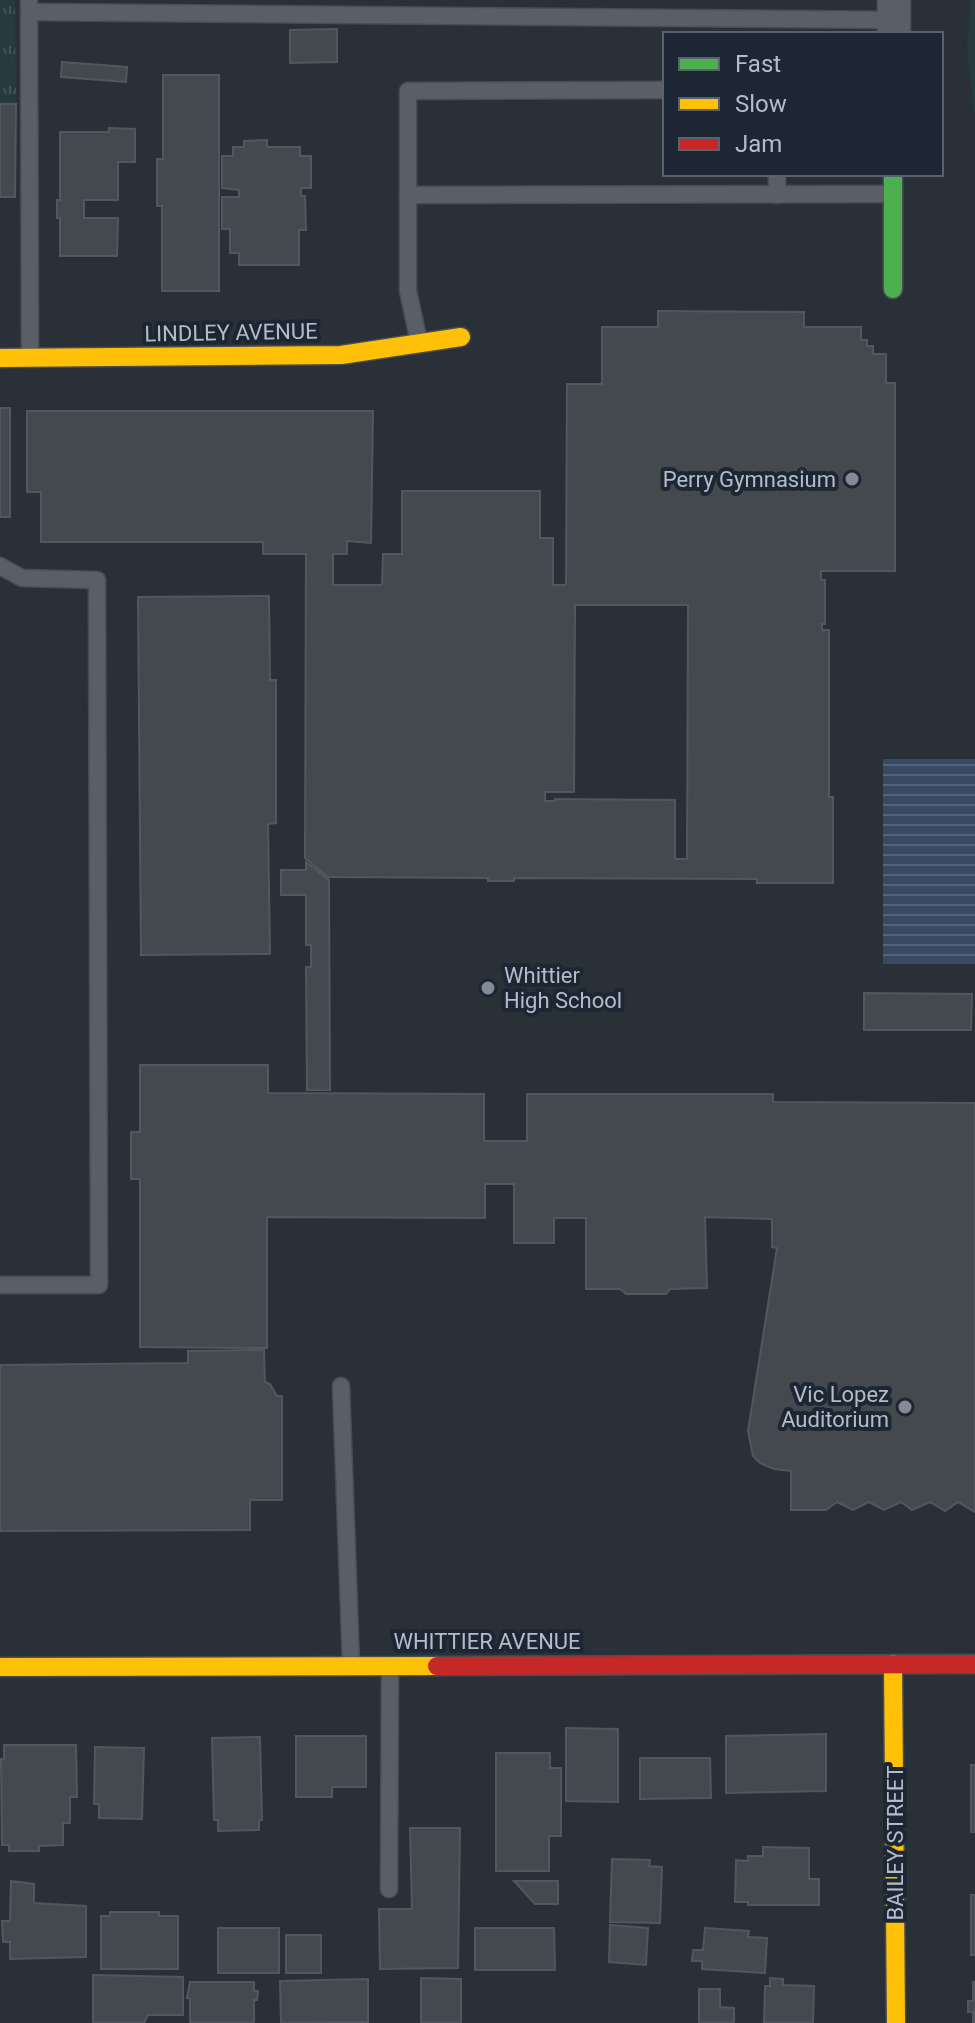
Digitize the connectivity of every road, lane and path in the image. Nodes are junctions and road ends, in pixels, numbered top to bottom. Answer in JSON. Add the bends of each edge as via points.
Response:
{"nodes":[{"id":1,"x":29,"y":6,"type":"edge"},
{"id":2,"x":894,"y":18,"type":"edge"},
{"id":3,"x":663,"y":90,"type":"edge"},
{"id":4,"x":777,"y":176,"type":"edge"},
{"id":5,"x":893,"y":176,"type":"edge"},
{"id":6,"x":893,"y":194,"type":"junction"},
{"id":7,"x":408,"y":195,"type":"junction"},
{"id":8,"x":777,"y":195,"type":"junction"},
{"id":9,"x":893,"y":289,"type":"dead end"},
{"id":10,"x":461,"y":337,"type":"dead end"},
{"id":11,"x":419,"y":343,"type":"junction"},
{"id":12,"x":0,"y":358,"type":"edge"},
{"id":13,"x":30,"y":358,"type":"junction"},
{"id":14,"x":0,"y":566,"type":"edge"},
{"id":15,"x":0,"y":1285,"type":"edge"},
{"id":16,"x":341,"y":1386,"type":"dead end"},
{"id":17,"x":893,"y":1664,"type":"junction"},
{"id":18,"x":975,"y":1664,"type":"edge"},
{"id":19,"x":351,"y":1665,"type":"junction"},
{"id":20,"x":390,"y":1665,"type":"junction"},
{"id":21,"x":0,"y":1667,"type":"edge"},
{"id":22,"x":389,"y":1889,"type":"dead end"},
{"id":23,"x":896,"y":2023,"type":"edge"}],
"edges":[{"from":1,"to":2,"type":"lane"},
{"from":1,"to":13,"type":"lane"},
{"from":3,"to":7,"type":"lane","via":[[408,91]]},
{"from":4,"to":8,"type":"lane"},
{"from":5,"to":6,"type":"street"},
{"from":6,"to":8,"type":"lane"},
{"from":6,"to":9,"type":"street"},
{"from":7,"to":8,"type":"lane"},
{"from":7,"to":11,"type":"lane","via":[[408,291]]},
{"from":10,"to":11,"type":"street","name":"LINDLEY AVENUE"},
{"from":11,"to":13,"type":"street","name":"LINDLEY AVENUE","via":[[341,355]]},
{"from":12,"to":13,"type":"street","name":"LINDLEY AVENUE"},
{"from":14,"to":15,"type":"lane","via":[[22,578],[97,580],[99,1285]]},
{"from":16,"to":19,"type":"lane"},
{"from":17,"to":18,"type":"street","name":"WHITTIER AVENUE"},
{"from":17,"to":20,"type":"street","name":"WHITTIER AVENUE"},
{"from":17,"to":23,"type":"street","name":"BAILEY STREET"},
{"from":19,"to":20,"type":"street","name":"WHITTIER AVENUE"},
{"from":19,"to":21,"type":"street","name":"WHITTIER AVENUE"},
{"from":20,"to":22,"type":"lane"}]}
